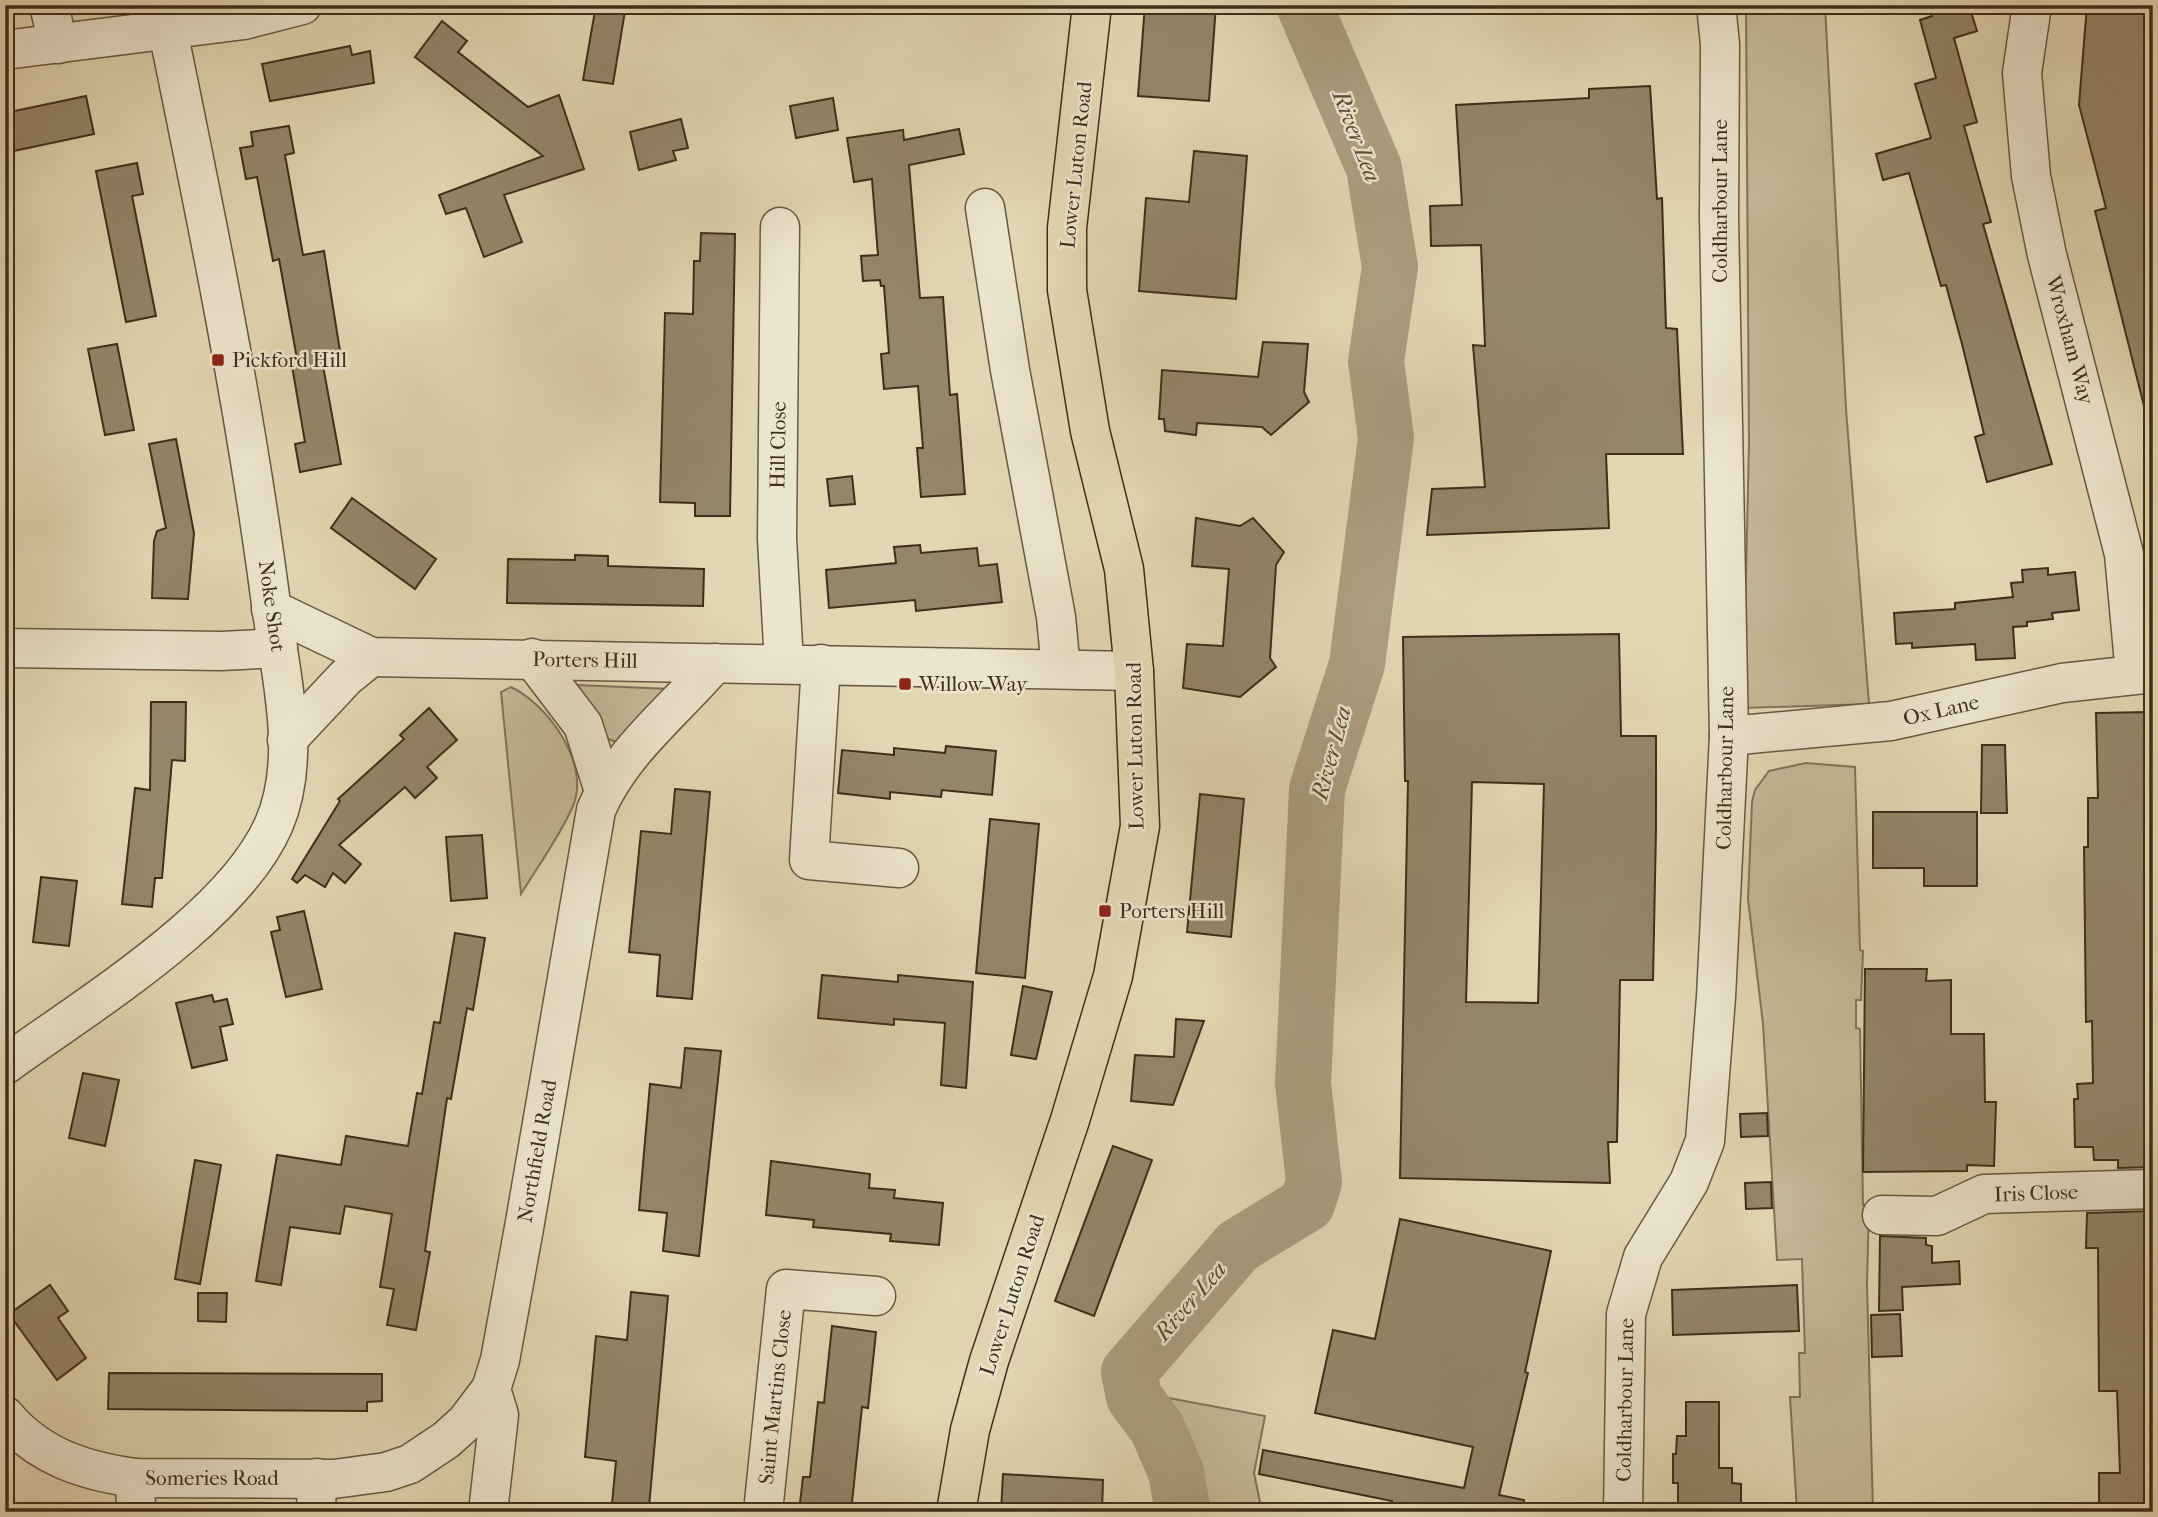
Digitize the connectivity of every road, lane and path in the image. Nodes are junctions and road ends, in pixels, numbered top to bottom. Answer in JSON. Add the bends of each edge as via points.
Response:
{"nodes":[{"id":1,"x":49,"y":5,"type":"edge"},
{"id":2,"x":302,"y":5,"type":"edge"},
{"id":3,"x":1092,"y":5,"type":"edge"},
{"id":4,"x":1716,"y":5,"type":"edge"},
{"id":5,"x":2032,"y":5,"type":"edge"},
{"id":6,"x":168,"y":31,"type":"junction"},
{"id":7,"x":58,"y":44,"type":"junction"},
{"id":8,"x":5,"y":50,"type":"edge"},
{"id":9,"x":985,"y":208,"type":"dead end"},
{"id":10,"x":780,"y":227,"type":"dead end"},
{"id":11,"x":271,"y":609,"type":"junction"},
{"id":12,"x":5,"y":648,"type":"edge"},
{"id":13,"x":278,"y":648,"type":"junction"},
{"id":14,"x":371,"y":657,"type":"junction"},
{"id":15,"x":532,"y":658,"type":"junction"},
{"id":16,"x":715,"y":663,"type":"junction"},
{"id":17,"x":802,"y":664,"type":"junction"},
{"id":18,"x":1061,"y":669,"type":"junction"},
{"id":19,"x":1135,"y":671,"type":"junction"},
{"id":20,"x":2144,"y":673,"type":"edge"},
{"id":21,"x":1729,"y":736,"type":"junction"},
{"id":22,"x":287,"y":740,"type":"junction"},
{"id":23,"x":604,"y":790,"type":"junction"},
{"id":24,"x":899,"y":868,"type":"dead end"},
{"id":25,"x":5,"y":1065,"type":"edge"},
{"id":26,"x":2153,"y":1189,"type":"edge"},
{"id":27,"x":1882,"y":1215,"type":"dead end"},
{"id":28,"x":876,"y":1296,"type":"dead end"},
{"id":29,"x":491,"y":1389,"type":"junction"},
{"id":30,"x":6,"y":1419,"type":"edge"},
{"id":31,"x":432,"y":1451,"type":"junction"},
{"id":32,"x":135,"y":1495,"type":"edge"},
{"id":33,"x":316,"y":1495,"type":"edge"},
{"id":34,"x":489,"y":1498,"type":"edge"},
{"id":35,"x":763,"y":1512,"type":"edge"},
{"id":36,"x":956,"y":1512,"type":"edge"},
{"id":37,"x":1623,"y":1512,"type":"edge"}],
"edges":[{"from":1,"to":7,"type":"street"},
{"from":2,"to":6,"type":"street","via":[[244,20]]},
{"from":3,"to":19,"type":"main road","name":"Lower Luton Road","via":[[1067,228],[1067,290],[1090,431],[1124,569]]},
{"from":4,"to":21,"type":"street","name":"Coldharbour Lane"},
{"from":5,"to":20,"type":"street","name":"Wroxham Way","via":[[2022,73],[2031,176],[2124,554]]},
{"from":6,"to":7,"type":"street"},
{"from":6,"to":11,"type":"street","name":"Noke Shot","via":[[220,286],[257,494]]},
{"from":7,"to":8,"type":"street"},
{"from":9,"to":18,"type":"street","via":[[1056,617]]},
{"from":10,"to":17,"type":"street","name":"Hill Close","via":[[777,540]]},
{"from":11,"to":13,"type":"street","name":"Noke Shot"},
{"from":11,"to":14,"type":"street","name":"Porters Hill"},
{"from":12,"to":13,"type":"street"},
{"from":13,"to":22,"type":"street","name":"Noke Shot"},
{"from":14,"to":15,"type":"street","name":"Porters Hill"},
{"from":14,"to":22,"type":"street"},
{"from":15,"to":16,"type":"street","name":"Porters Hill"},
{"from":15,"to":23,"type":"street","via":[[583,725]]},
{"from":16,"to":17,"type":"street","name":"Porters Hill"},
{"from":16,"to":23,"type":"street","name":"Northfield Road","via":[[634,749]]},
{"from":17,"to":18,"type":"street","name":"Porters Hill"},
{"from":17,"to":24,"type":"street","via":[[808,860]]},
{"from":18,"to":19,"type":"street","name":"Porters Hill"},
{"from":19,"to":36,"type":"main road","name":"Lower Luton Road","via":[[1140,826],[1112,976],[1070,1120],[989,1361],[970,1430]]},
{"from":20,"to":21,"type":"street","name":"Ox Lane","via":[[2062,683],[1891,721]]},
{"from":21,"to":37,"type":"street","name":"Coldharbour Lane","via":[[1705,1141],[1689,1182],[1643,1257],[1626,1314]]},
{"from":22,"to":25,"type":"street","name":"Noke Shot","via":[[286,772],[274,824],[253,863],[228,894],[153,957]]},
{"from":23,"to":29,"type":"street","name":"Northfield Road","via":[[590,835],[524,1228]]},
{"from":26,"to":27,"type":"street","name":"Iris Close","via":[[1984,1194],[1937,1216]]},
{"from":28,"to":35,"type":"street","name":"Saint Martins Close","via":[[786,1289]]},
{"from":29,"to":31,"type":"street","name":"Someries Road","via":[[466,1422]]},
{"from":29,"to":34,"type":"street","name":"Northfield Road","via":[[499,1415]]},
{"from":30,"to":32,"type":"street","name":"Someries Road","via":[[75,1467]]},
{"from":31,"to":33,"type":"street","name":"Someries Road"},
{"from":31,"to":34,"type":"street"},
{"from":32,"to":33,"type":"street","name":"Someries Road"}]}
